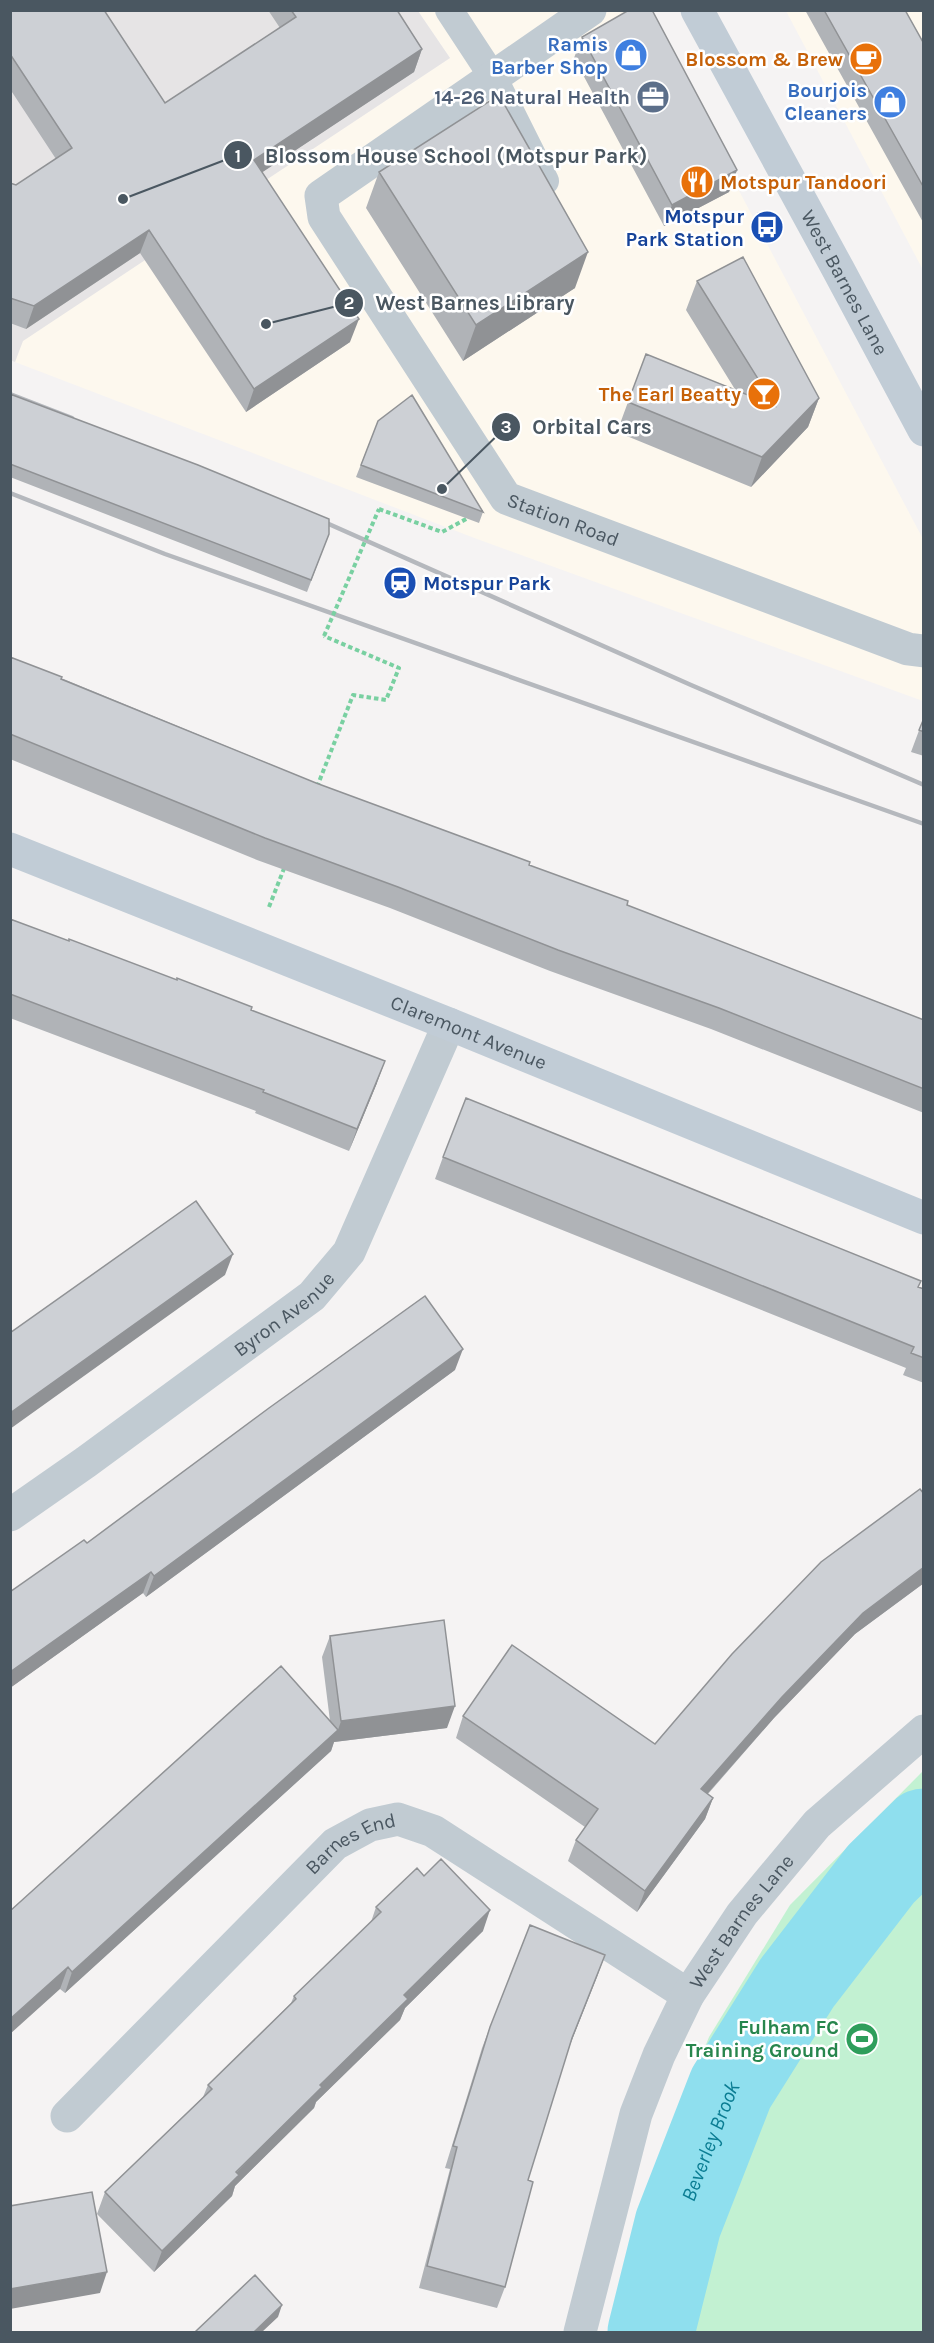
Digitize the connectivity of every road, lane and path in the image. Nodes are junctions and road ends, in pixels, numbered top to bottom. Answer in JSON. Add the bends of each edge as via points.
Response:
{"nodes":[{"id":1,"x":449,"y":10,"type":"edge"},
{"id":2,"x":590,"y":10,"type":"edge"},
{"id":3,"x":698,"y":10,"type":"edge"},
{"id":4,"x":493,"y":77,"type":"junction"},
{"id":5,"x":555,"y":199,"type":"edge"},
{"id":6,"x":924,"y":430,"type":"edge"},
{"id":7,"x":442,"y":532,"type":"dead end"},
{"id":8,"x":924,"y":651,"type":"edge"},
{"id":9,"x":314,"y":793,"type":"edge"},
{"id":10,"x":10,"y":849,"type":"edge"},
{"id":11,"x":288,"y":859,"type":"edge"},
{"id":12,"x":254,"y":946,"type":"junction"},
{"id":13,"x":449,"y":1024,"type":"junction"},
{"id":14,"x":924,"y":1218,"type":"edge"},
{"id":15,"x":10,"y":1515,"type":"edge"},
{"id":16,"x":924,"y":1731,"type":"edge"},
{"id":17,"x":688,"y":1995,"type":"junction"},
{"id":18,"x":67,"y":2116,"type":"dead end"},
{"id":19,"x":580,"y":2332,"type":"edge"}],
"edges":[{"from":1,"to":4,"type":"lane"},
{"from":2,"to":4,"type":"street","name":"Station Road"},
{"from":3,"to":6,"type":"street","name":"West Barnes Lane"},
{"from":4,"to":5,"type":"lane"},
{"from":4,"to":8,"type":"street","name":"Station Road","via":[[321,195],[324,217],[506,498],[908,649]]},
{"from":7,"to":9,"type":"path","bridge":true,"via":[[379,509],[324,636],[399,668],[386,700],[353,695]]},
{"from":10,"to":12,"type":"street","name":"Claremont Avenue"},
{"from":11,"to":12,"type":"path"},
{"from":12,"to":13,"type":"street","name":"Claremont Avenue"},
{"from":13,"to":14,"type":"street","name":"Claremont Avenue"},
{"from":13,"to":15,"type":"street","name":"Byron Avenue","via":[[349,1252],[312,1296]]},
{"from":16,"to":17,"type":"street","name":"West Barnes Lane","via":[[818,1824],[742,1914]]},
{"from":17,"to":18,"type":"street","name":"Barnes End","via":[[433,1831],[389,1821],[370,1825],[335,1844]]},
{"from":17,"to":19,"type":"street","name":"West Barnes Lane","via":[[658,2055],[636,2114]]}]}
